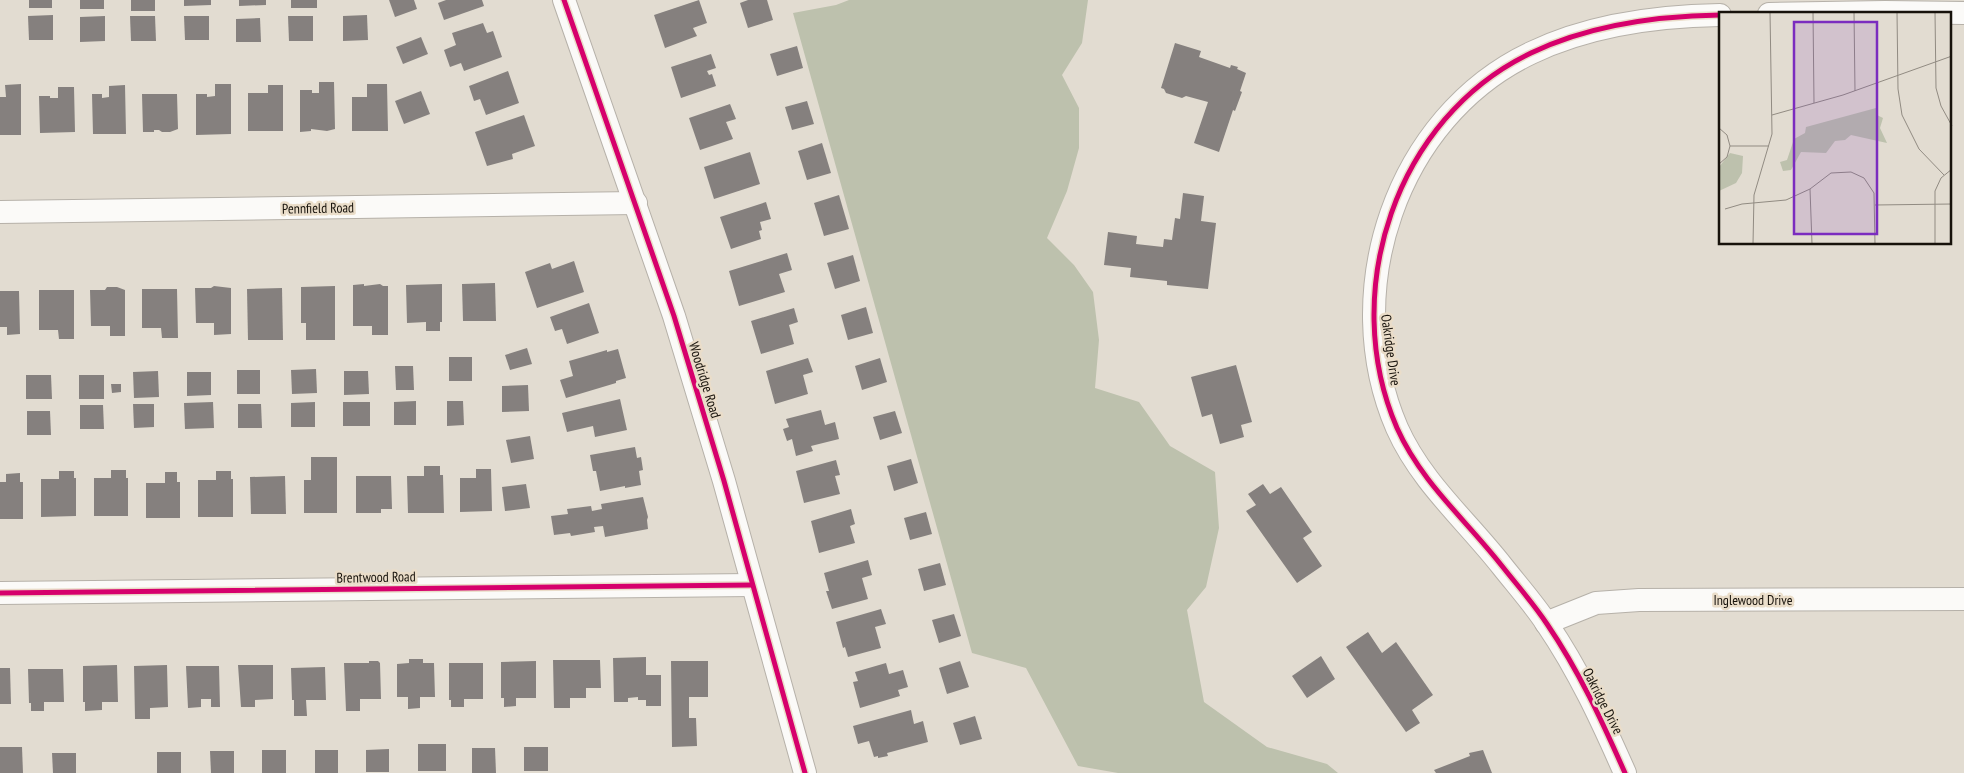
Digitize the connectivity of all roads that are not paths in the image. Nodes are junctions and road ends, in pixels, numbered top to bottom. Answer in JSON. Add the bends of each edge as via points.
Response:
{"nodes":[{"id":1,"x":564,"y":0,"type":"edge"},
{"id":2,"x":1690,"y":8,"type":"edge"},
{"id":3,"x":1719,"y":14,"type":"edge"},
{"id":4,"x":636,"y":203,"type":"junction"},
{"id":5,"x":0,"y":212,"type":"edge"},
{"id":6,"x":752,"y":585,"type":"junction"},
{"id":7,"x":0,"y":593,"type":"edge"},
{"id":8,"x":1964,"y":599,"type":"edge"},
{"id":9,"x":1546,"y":623,"type":"junction"},
{"id":10,"x":805,"y":773,"type":"edge"},
{"id":11,"x":1625,"y":773,"type":"edge"}],
"edges":[{"from":1,"to":4,"type":"street","name":"Woodridge Road"},
{"from":2,"to":3,"type":"street","name":"Oakridge Drive"},
{"from":2,"to":9,"type":"street","name":"Oakridge Drive","via":[[1652,19],[1586,31],[1529,54],[1503,69],[1462,102],[1433,134],[1407,176],[1383,236],[1374,290],[1375,334],[1384,387],[1398,429],[1444,500],[1500,563]]},
{"from":4,"to":5,"type":"street","name":"Pennfield Road"},
{"from":4,"to":6,"type":"street","name":"Woodridge Road","via":[[724,481]]},
{"from":6,"to":7,"type":"street","name":"Brentwood Road"},
{"from":6,"to":10,"type":"street","name":"Woodridge Road"},
{"from":8,"to":9,"type":"street","name":"Inglewood Drive","via":[[1639,600],[1596,603]]},
{"from":9,"to":11,"type":"street","name":"Oakridge Drive","via":[[1588,693]]}]}
